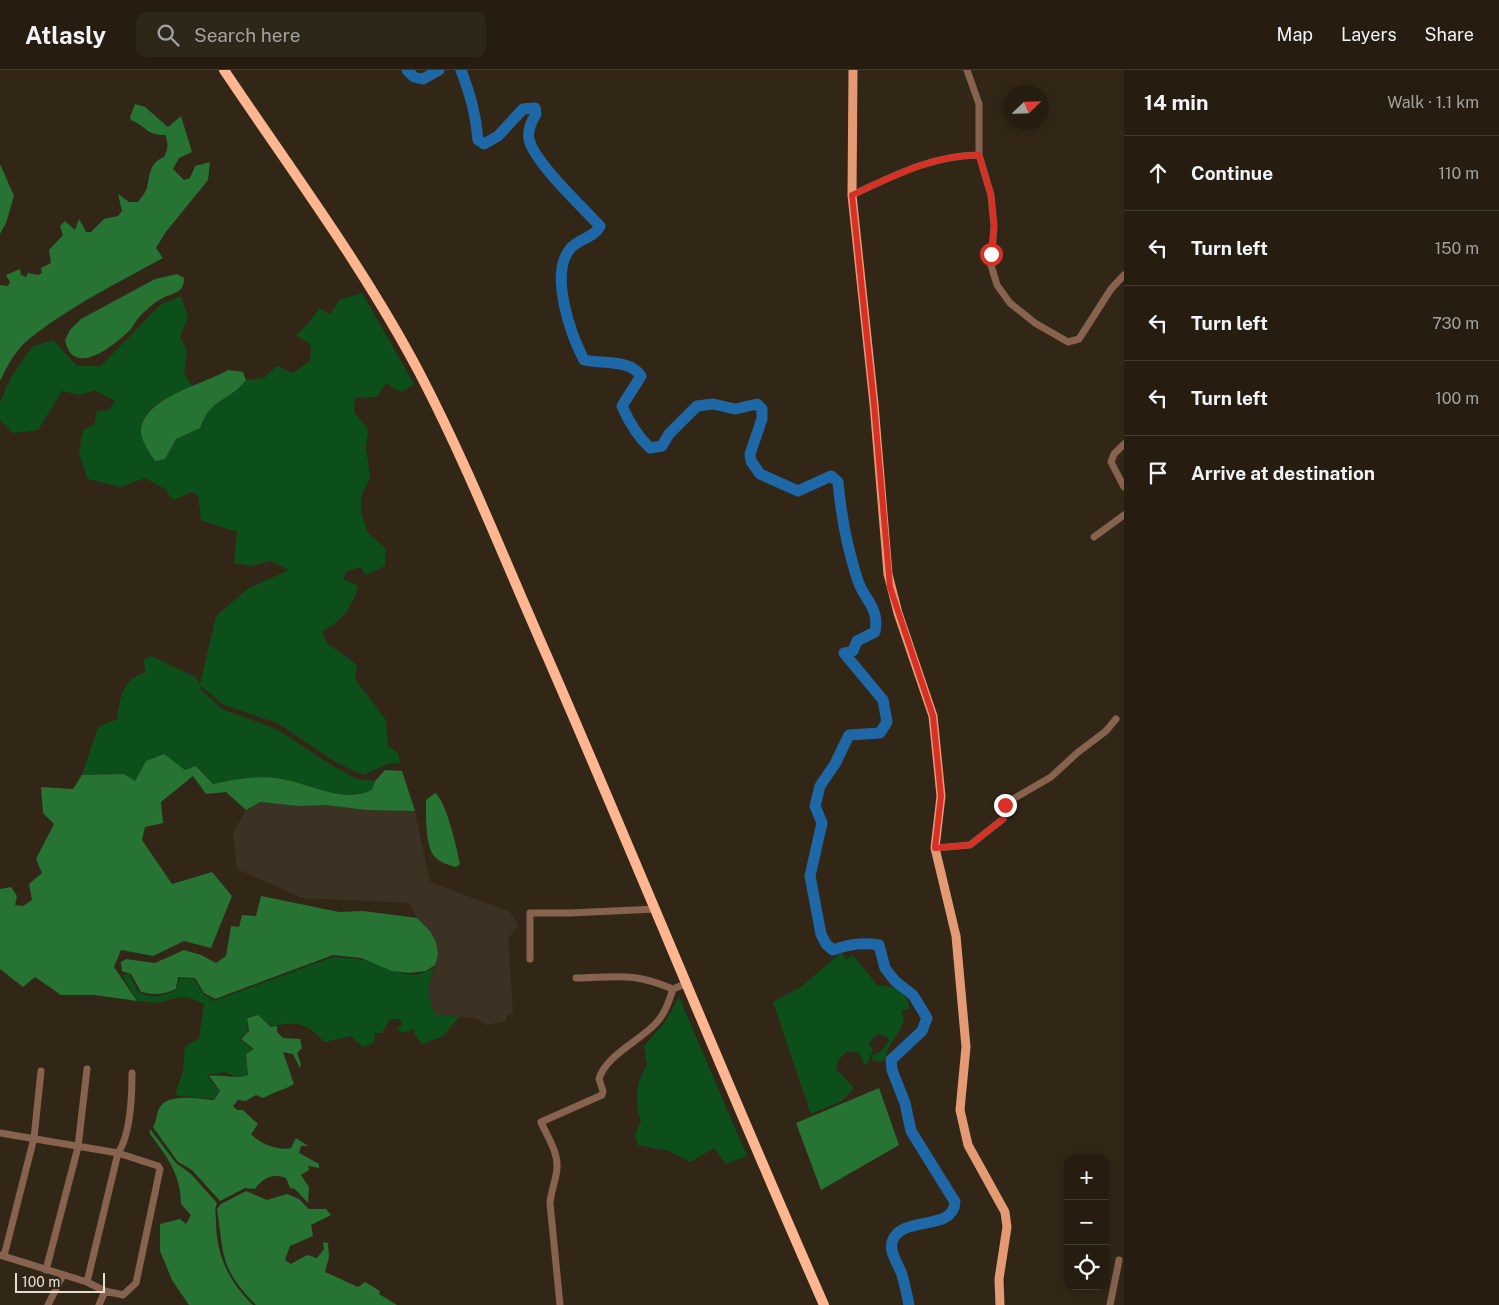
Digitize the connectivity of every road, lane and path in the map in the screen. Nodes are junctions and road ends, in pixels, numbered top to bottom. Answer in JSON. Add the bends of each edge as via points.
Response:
{"nodes":[{"id":1,"x":224,"y":70,"type":"edge"},
{"id":2,"x":853,"y":70,"type":"edge"},
{"id":3,"x":967,"y":70,"type":"edge"},
{"id":4,"x":979,"y":155,"type":"junction"},
{"id":5,"x":852,"y":195,"type":"junction"},
{"id":6,"x":1124,"y":275,"type":"edge"},
{"id":7,"x":1124,"y":444,"type":"edge"},
{"id":8,"x":1124,"y":488,"type":"edge"},
{"id":9,"x":1124,"y":515,"type":"edge"},
{"id":10,"x":1094,"y":537,"type":"dead end"},
{"id":11,"x":1116,"y":719,"type":"dead end"},
{"id":12,"x":935,"y":848,"type":"junction"},
{"id":13,"x":656,"y":909,"type":"junction"},
{"id":14,"x":530,"y":959,"type":"dead end"},
{"id":15,"x":576,"y":978,"type":"dead end"},
{"id":16,"x":685,"y":984,"type":"junction"},
{"id":17,"x":673,"y":988,"type":"junction"},
{"id":18,"x":87,"y":1069,"type":"dead end"},
{"id":19,"x":40,"y":1071,"type":"dead end"},
{"id":20,"x":132,"y":1073,"type":"dead end"},
{"id":21,"x":0,"y":1133,"type":"edge"},
{"id":22,"x":34,"y":1138,"type":"junction"},
{"id":23,"x":78,"y":1147,"type":"junction"},
{"id":24,"x":118,"y":1154,"type":"junction"},
{"id":25,"x":2,"y":1255,"type":"edge"},
{"id":26,"x":1119,"y":1260,"type":"dead end"},
{"id":27,"x":46,"y":1270,"type":"junction"},
{"id":28,"x":63,"y":1275,"type":"junction"},
{"id":29,"x":87,"y":1282,"type":"junction"},
{"id":30,"x":105,"y":1292,"type":"junction"},
{"id":31,"x":48,"y":1305,"type":"edge"},
{"id":32,"x":99,"y":1305,"type":"edge"},
{"id":33,"x":560,"y":1305,"type":"edge"},
{"id":34,"x":824,"y":1305,"type":"edge"},
{"id":35,"x":1000,"y":1305,"type":"edge"},
{"id":36,"x":1110,"y":1305,"type":"edge"}],
"edges":[{"from":1,"to":13,"type":"highway","via":[[345,247],[419,374],[476,494]]},
{"from":2,"to":5,"type":"main road"},
{"from":3,"to":4,"type":"street","via":[[980,104]]},
{"from":4,"to":5,"type":"street","via":[[938,160]]},
{"from":4,"to":6,"type":"street","via":[[993,208],[993,275],[1004,295],[1026,316],[1060,339],[1075,341]]},
{"from":5,"to":12,"type":"main road","via":[[890,587],[933,716],[941,796]]},
{"from":7,"to":8,"type":"street","via":[[1111,462]]},
{"from":9,"to":10,"type":"street"},
{"from":11,"to":12,"type":"street","via":[[1051,777],[1006,803],[1003,819],[974,842],[960,847]]},
{"from":12,"to":35,"type":"main road","via":[[956,936],[966,1047],[960,1092],[962,1126],[968,1145],[1006,1212],[999,1279]]},
{"from":13,"to":14,"type":"street","via":[[530,913]]},
{"from":13,"to":16,"type":"highway"},
{"from":15,"to":17,"type":"street","via":[[630,975]]},
{"from":16,"to":17,"type":"street"},
{"from":16,"to":34,"type":"highway"},
{"from":17,"to":33,"type":"street","via":[[658,1022],[615,1056],[599,1076],[602,1095],[541,1122],[557,1161],[550,1203]]},
{"from":18,"to":23,"type":"street"},
{"from":19,"to":22,"type":"street"},
{"from":20,"to":24,"type":"street","via":[[129,1117]]},
{"from":21,"to":22,"type":"street"},
{"from":22,"to":23,"type":"street"},
{"from":22,"to":25,"type":"street"},
{"from":23,"to":24,"type":"street"},
{"from":23,"to":27,"type":"street"},
{"from":24,"to":29,"type":"street"},
{"from":24,"to":30,"type":"street","via":[[154,1164],[160,1169],[136,1283],[123,1295]]},
{"from":25,"to":27,"type":"street"},
{"from":26,"to":36,"type":"street"},
{"from":27,"to":28,"type":"street"},
{"from":28,"to":29,"type":"street"},
{"from":28,"to":31,"type":"street"},
{"from":29,"to":30,"type":"street"},
{"from":30,"to":32,"type":"street"}]}
